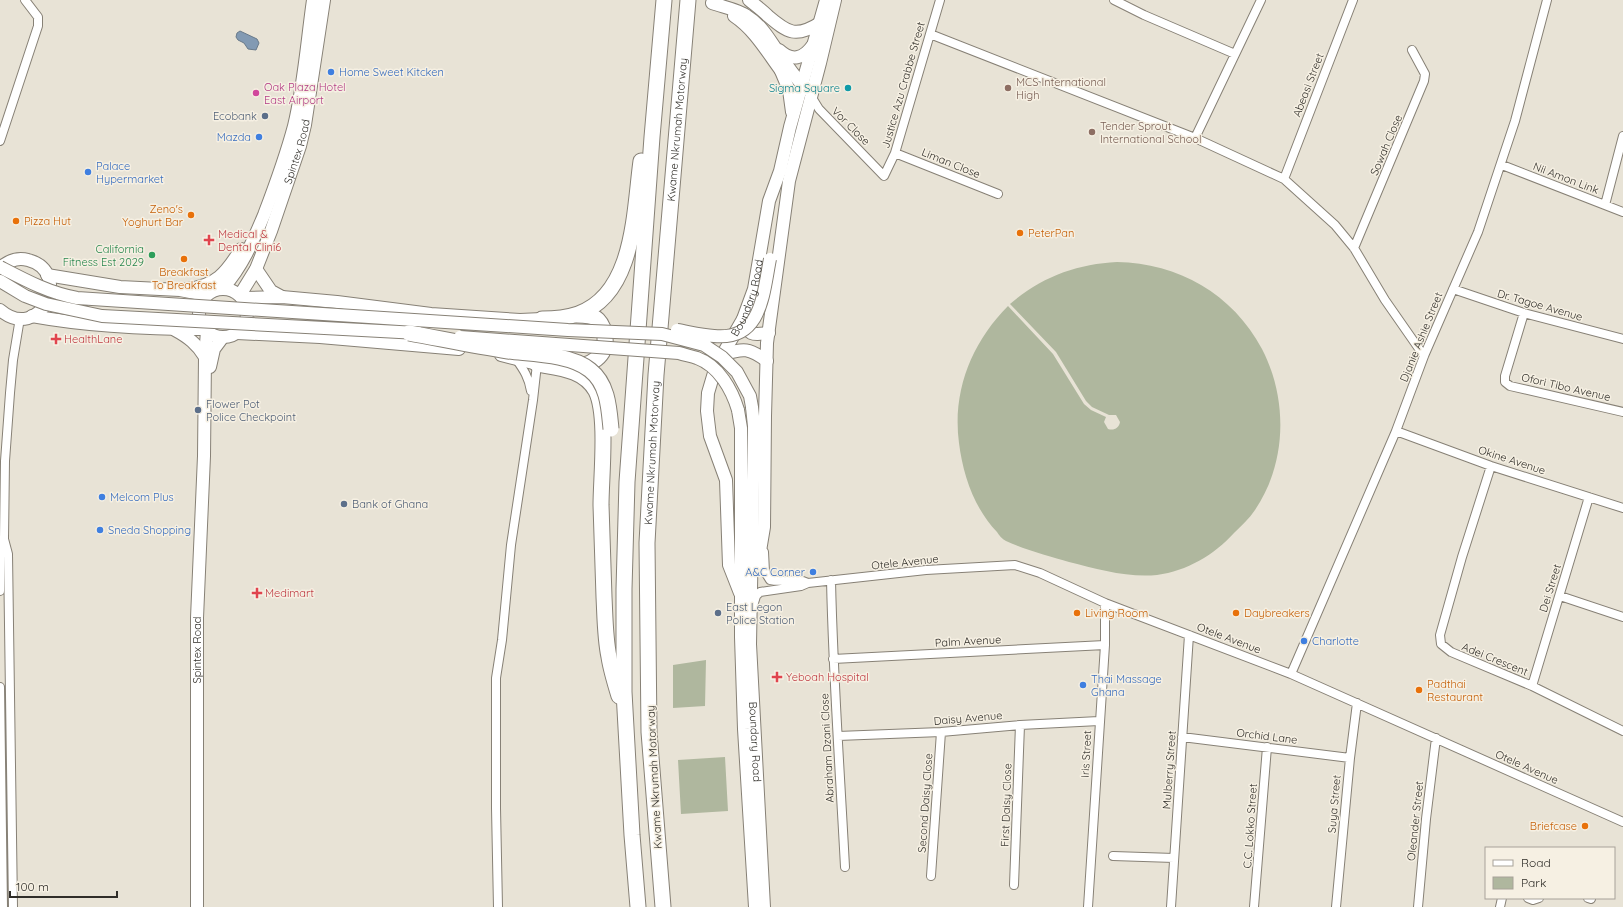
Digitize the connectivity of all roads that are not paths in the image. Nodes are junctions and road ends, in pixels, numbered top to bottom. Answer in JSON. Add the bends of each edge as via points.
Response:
{"nodes":[{"id":1,"x":25,"y":0,"type":"edge"},
{"id":2,"x":314,"y":0,"type":"edge"},
{"id":3,"x":324,"y":0,"type":"edge"},
{"id":4,"x":664,"y":0,"type":"edge"},
{"id":5,"x":688,"y":0,"type":"edge"},
{"id":6,"x":749,"y":0,"type":"edge"},
{"id":7,"x":826,"y":0,"type":"edge"},
{"id":8,"x":835,"y":0,"type":"edge"},
{"id":9,"x":940,"y":0,"type":"edge"},
{"id":10,"x":1114,"y":0,"type":"edge"},
{"id":11,"x":1261,"y":0,"type":"edge"},
{"id":12,"x":1353,"y":0,"type":"edge"},
{"id":13,"x":1547,"y":0,"type":"edge"},
{"id":14,"x":712,"y":3,"type":"dead end"},
{"id":15,"x":724,"y":8,"type":"junction"},
{"id":16,"x":820,"y":23,"type":"junction"},
{"id":17,"x":930,"y":34,"type":"junction"},
{"id":18,"x":815,"y":43,"type":"junction"},
{"id":19,"x":775,"y":46,"type":"junction"},
{"id":20,"x":1412,"y":50,"type":"dead end"},
{"id":21,"x":1235,"y":54,"type":"junction"},
{"id":22,"x":781,"y":71,"type":"junction"},
{"id":23,"x":808,"y":97,"type":"junction"},
{"id":24,"x":792,"y":117,"type":"junction"},
{"id":25,"x":1623,"y":136,"type":"edge"},
{"id":26,"x":1195,"y":138,"type":"junction"},
{"id":27,"x":0,"y":141,"type":"edge"},
{"id":28,"x":895,"y":153,"type":"junction"},
{"id":29,"x":1502,"y":165,"type":"junction"},
{"id":30,"x":780,"y":170,"type":"junction"},
{"id":31,"x":884,"y":176,"type":"joint"},
{"id":32,"x":1284,"y":178,"type":"junction"},
{"id":33,"x":998,"y":194,"type":"dead end"},
{"id":34,"x":1605,"y":205,"type":"junction"},
{"id":35,"x":1623,"y":212,"type":"edge"},
{"id":36,"x":259,"y":226,"type":"junction"},
{"id":37,"x":1354,"y":248,"type":"junction"},
{"id":38,"x":2,"y":263,"type":"edge"},
{"id":39,"x":256,"y":269,"type":"junction"},
{"id":40,"x":47,"y":275,"type":"junction"},
{"id":41,"x":0,"y":281,"type":"edge"},
{"id":42,"x":223,"y":288,"type":"junction"},
{"id":43,"x":1453,"y":289,"type":"junction"},
{"id":44,"x":180,"y":290,"type":"junction"},
{"id":45,"x":206,"y":296,"type":"junction"},
{"id":46,"x":241,"y":296,"type":"junction"},
{"id":47,"x":282,"y":298,"type":"junction"},
{"id":48,"x":0,"y":310,"type":"edge"},
{"id":49,"x":1524,"y":313,"type":"junction"},
{"id":50,"x":577,"y":315,"type":"junction"},
{"id":51,"x":26,"y":317,"type":"junction"},
{"id":52,"x":542,"y":319,"type":"joint"},
{"id":53,"x":743,"y":319,"type":"junction"},
{"id":54,"x":172,"y":329,"type":"junction"},
{"id":55,"x":206,"y":330,"type":"junction"},
{"id":56,"x":769,"y":332,"type":"junction"},
{"id":57,"x":237,"y":333,"type":"junction"},
{"id":58,"x":409,"y":333,"type":"junction"},
{"id":59,"x":662,"y":334,"type":"junction"},
{"id":60,"x":223,"y":337,"type":"junction"},
{"id":61,"x":1623,"y":339,"type":"edge"},
{"id":62,"x":724,"y":354,"type":"junction"},
{"id":63,"x":1424,"y":356,"type":"junction"},
{"id":64,"x":205,"y":357,"type":"junction"},
{"id":65,"x":516,"y":359,"type":"junction"},
{"id":66,"x":767,"y":361,"type":"junction"},
{"id":67,"x":537,"y":364,"type":"junction"},
{"id":68,"x":556,"y":367,"type":"junction"},
{"id":69,"x":204,"y":394,"type":"junction"},
{"id":70,"x":533,"y":400,"type":"junction"},
{"id":71,"x":1623,"y":412,"type":"edge"},
{"id":72,"x":1396,"y":431,"type":"junction"},
{"id":73,"x":1492,"y":466,"type":"junction"},
{"id":74,"x":1589,"y":497,"type":"junction"},
{"id":75,"x":1623,"y":508,"type":"edge"},
{"id":76,"x":764,"y":527,"type":"junction"},
{"id":77,"x":4,"y":540,"type":"junction"},
{"id":78,"x":604,"y":577,"type":"junction"},
{"id":79,"x":750,"y":577,"type":"junction"},
{"id":80,"x":830,"y":580,"type":"junction"},
{"id":81,"x":808,"y":583,"type":"junction"},
{"id":82,"x":0,"y":591,"type":"edge"},
{"id":83,"x":740,"y":593,"type":"junction"},
{"id":84,"x":1560,"y":596,"type":"junction"},
{"id":85,"x":1105,"y":603,"type":"junction"},
{"id":86,"x":1623,"y":617,"type":"edge"},
{"id":87,"x":749,"y":619,"type":"junction"},
{"id":88,"x":1189,"y":635,"type":"junction"},
{"id":89,"x":1105,"y":645,"type":"junction"},
{"id":90,"x":833,"y":659,"type":"junction"},
{"id":91,"x":1290,"y":674,"type":"junction"},
{"id":92,"x":1532,"y":686,"type":"junction"},
{"id":93,"x":0,"y":687,"type":"edge"},
{"id":94,"x":1357,"y":704,"type":"junction"},
{"id":95,"x":1099,"y":721,"type":"junction"},
{"id":96,"x":626,"y":724,"type":"junction"},
{"id":97,"x":1020,"y":725,"type":"junction"},
{"id":98,"x":1623,"y":731,"type":"edge"},
{"id":99,"x":941,"y":732,"type":"junction"},
{"id":100,"x":838,"y":736,"type":"junction"},
{"id":101,"x":1182,"y":737,"type":"junction"},
{"id":102,"x":1436,"y":738,"type":"junction"},
{"id":103,"x":1267,"y":747,"type":"junction"},
{"id":104,"x":1350,"y":758,"type":"junction"},
{"id":105,"x":1623,"y":822,"type":"edge"},
{"id":106,"x":1113,"y":856,"type":"dead end"},
{"id":107,"x":1174,"y":858,"type":"junction"},
{"id":108,"x":844,"y":867,"type":"dead end"},
{"id":109,"x":931,"y":876,"type":"dead end"},
{"id":110,"x":1014,"y":885,"type":"dead end"},
{"id":111,"x":3,"y":907,"type":"edge"},
{"id":112,"x":13,"y":907,"type":"edge"},
{"id":113,"x":197,"y":907,"type":"edge"},
{"id":114,"x":498,"y":907,"type":"edge"},
{"id":115,"x":638,"y":907,"type":"edge"},
{"id":116,"x":663,"y":907,"type":"edge"},
{"id":117,"x":755,"y":907,"type":"edge"},
{"id":118,"x":764,"y":907,"type":"edge"},
{"id":119,"x":1088,"y":907,"type":"edge"},
{"id":120,"x":1171,"y":907,"type":"edge"},
{"id":121,"x":1254,"y":907,"type":"edge"},
{"id":122,"x":1336,"y":907,"type":"edge"},
{"id":123,"x":1418,"y":907,"type":"edge"}],
"edges":[{"from":1,"to":27,"type":"street","via":[[38,17],[38,26]]},
{"from":2,"to":36,"type":"main road","name":"Spintex Road","via":[[294,124],[273,192]]},
{"from":3,"to":39,"type":"main road","name":"Spintex Road","via":[[300,146],[279,212]]},
{"from":4,"to":50,"type":"highway","via":[[653,40],[633,224],[627,250],[612,289],[588,310]]},
{"from":4,"to":96,"type":"highway","name":"Kwame Nkrumah Motorway","via":[[627,482],[624,589]]},
{"from":5,"to":116,"type":"highway","name":"Kwame Nkrumah Motorway","via":[[657,367],[647,543],[649,732]]},
{"from":6,"to":16,"type":"main road","via":[[787,31],[803,31]]},
{"from":7,"to":16,"type":"main road","name":"Boundary Road"},
{"from":8,"to":23,"type":"main road","name":"Boundary Road"},
{"from":9,"to":17,"type":"street","name":"Justice Azu Crabbe Street"},
{"from":10,"to":21,"type":"street"},
{"from":11,"to":21,"type":"street"},
{"from":12,"to":32,"type":"street","name":"Abeasi Street"},
{"from":13,"to":29,"type":"street","name":"Djanie Ashie Street"},
{"from":14,"to":15,"type":"main road"},
{"from":15,"to":19,"type":"main road","via":[[736,10],[758,24]]},
{"from":15,"to":22,"type":"main road","via":[[742,21],[756,36]]},
{"from":16,"to":18,"type":"main road","name":"Boundary Road"},
{"from":17,"to":26,"type":"street"},
{"from":17,"to":28,"type":"street","name":"Justice Azu Crabbe Street"},
{"from":18,"to":19,"type":"main road","via":[[806,54],[796,59],[783,54]]},
{"from":18,"to":23,"type":"main road","name":"Boundary Road"},
{"from":19,"to":23,"type":"main road"},
{"from":20,"to":37,"type":"street","name":"Sowah Close","via":[[1425,74],[1424,81]]},
{"from":21,"to":26,"type":"street"},
{"from":22,"to":23,"type":"main road"},
{"from":22,"to":24,"type":"main road","via":[[789,90]]},
{"from":23,"to":24,"type":"main road","name":"Boundary Road"},
{"from":23,"to":31,"type":"street","name":"Vor Close"},
{"from":23,"to":56,"type":"main road","name":"Boundary Road","via":[[789,181]]},
{"from":24,"to":30,"type":"main road","name":"Boundary Road"},
{"from":25,"to":34,"type":"street"},
{"from":26,"to":32,"type":"street"},
{"from":28,"to":31,"type":"street","name":"Justice Azu Crabbe Street"},
{"from":28,"to":33,"type":"street","name":"Liman Close"},
{"from":29,"to":34,"type":"street","name":"Nii Amon Link"},
{"from":29,"to":43,"type":"street","name":"Djanie Ashie Street","via":[[1478,232]]},
{"from":30,"to":53,"type":"main road","name":"Boundary Road","via":[[768,201],[754,289]]},
{"from":30,"to":59,"type":"main road","bridge":true,"via":[[770,259],[758,312],[753,322],[741,332],[730,336],[670,329]]},
{"from":32,"to":37,"type":"street","via":[[1334,225]]},
{"from":34,"to":35,"type":"street","name":"Nii Amon Link"},
{"from":36,"to":42,"type":"main road","name":"Spintex Road","via":[[238,271]]},
{"from":36,"to":44,"type":"main road","via":[[220,278],[197,288]]},
{"from":37,"to":63,"type":"street","via":[[1385,300]]},
{"from":38,"to":40,"type":"main road","via":[[23,259],[31,261],[39,265]]},
{"from":38,"to":59,"type":"main road","bridge":true,"via":[[34,285],[77,298],[552,330]]},
{"from":39,"to":46,"type":"main road","name":"Spintex Road"},
{"from":39,"to":47,"type":"main road","via":[[271,291]]},
{"from":40,"to":44,"type":"main road","via":[[120,287]]},
{"from":40,"to":51,"type":"main road","via":[[49,296],[43,308]]},
{"from":41,"to":58,"type":"main road","bridge":true,"via":[[25,296],[46,304],[102,316]]},
{"from":42,"to":45,"type":"main road"},
{"from":42,"to":46,"type":"main road"},
{"from":43,"to":49,"type":"street","name":"Dr. Tagoe Avenue"},
{"from":43,"to":63,"type":"street","name":"Djanie Ashie Street"},
{"from":44,"to":45,"type":"main road"},
{"from":45,"to":55,"type":"main road","via":[[202,300],[199,312]]},
{"from":46,"to":47,"type":"main road"},
{"from":46,"to":57,"type":"main road","via":[[247,316],[246,323]]},
{"from":47,"to":52,"type":"main road","via":[[431,314]]},
{"from":48,"to":51,"type":"main road","via":[[9,316]]},
{"from":49,"to":61,"type":"street","name":"Dr. Tagoe Avenue"},
{"from":49,"to":71,"type":"street","name":"Ofori Tibo Avenue","via":[[1505,382],[1510,386]]},
{"from":50,"to":52,"type":"highway"},
{"from":50,"to":68,"type":"highway","via":[[598,320],[605,334],[606,344],[603,352],[586,366]]},
{"from":51,"to":54,"type":"main road"},
{"from":51,"to":77,"type":"street","via":[[13,360],[5,461]]},
{"from":53,"to":56,"type":"main road","via":[[750,333],[756,335]]},
{"from":53,"to":62,"type":"main road","name":"Boundary Road"},
{"from":54,"to":55,"type":"main road"},
{"from":54,"to":64,"type":"main road","via":[[186,336]]},
{"from":55,"to":60,"type":"main road"},
{"from":55,"to":64,"type":"main road","name":"Spintex Road"},
{"from":56,"to":66,"type":"main road","name":"Boundary Road"},
{"from":57,"to":60,"type":"main road"},
{"from":57,"to":65,"type":"main road","via":[[440,347],[488,352]]},
{"from":58,"to":78,"type":"highway","bridge":true,"via":[[572,361],[590,370],[601,383],[608,402],[611,429],[610,498]]},
{"from":58,"to":83,"type":"main road","name":"Boundary Road","bridge":true,"via":[[679,353],[698,358],[714,369],[733,394],[741,428]]},
{"from":59,"to":79,"type":"main road","name":"Boundary Road","bridge":true,"via":[[704,345],[722,357],[737,372],[750,396],[754,426]]},
{"from":60,"to":69,"type":"main road","name":"Spintex Road","via":[[214,349]]},
{"from":62,"to":66,"type":"main road","via":[[742,349]]},
{"from":62,"to":83,"type":"main road","name":"Boundary Road","via":[[716,366],[711,382],[707,411],[710,436],[726,480],[729,565]]},
{"from":63,"to":72,"type":"street","name":"Djanie Ashie Street"},
{"from":64,"to":69,"type":"main road","name":"Spintex Road"},
{"from":65,"to":67,"type":"main road"},
{"from":65,"to":70,"type":"street","via":[[529,380]]},
{"from":66,"to":76,"type":"main road","name":"Boundary Road"},
{"from":67,"to":68,"type":"highway"},
{"from":67,"to":70,"type":"street"},
{"from":68,"to":78,"type":"highway","via":[[578,374],[588,381],[596,390],[600,404]]},
{"from":69,"to":113,"type":"main road","name":"Spintex Road","via":[[197,618]]},
{"from":70,"to":114,"type":"street","via":[[516,505],[496,678]]},
{"from":72,"to":73,"type":"street","name":"Okine Avenue"},
{"from":72,"to":91,"type":"street","name":"Djanie Ashie Street"},
{"from":73,"to":74,"type":"street","name":"Okine Avenue"},
{"from":73,"to":92,"type":"street","name":"Adei Crescent","via":[[1462,557],[1440,634],[1441,644],[1451,652]]},
{"from":74,"to":75,"type":"street","name":"Okine Avenue"},
{"from":74,"to":84,"type":"street","name":"Dei Street"},
{"from":76,"to":79,"type":"main road","name":"Boundary Road","via":[[758,563]]},
{"from":76,"to":81,"type":"street","name":"Otele Avenue","via":[[766,576],[779,582],[801,580]]},
{"from":77,"to":82,"type":"street","via":[[0,556]]},
{"from":77,"to":112,"type":"street","via":[[8,554]]},
{"from":78,"to":96,"type":"highway","via":[[608,656]]},
{"from":79,"to":87,"type":"main road","name":"Boundary Road"},
{"from":80,"to":81,"type":"street","name":"Otele Avenue"},
{"from":80,"to":85,"type":"street","name":"Otele Avenue","via":[[1010,565],[1040,573]]},
{"from":80,"to":90,"type":"street","name":"Abraham Dzani Close"},
{"from":81,"to":87,"type":"street","name":"Otele Avenue","via":[[760,592],[756,596]]},
{"from":83,"to":117,"type":"main road","name":"Boundary Road","via":[[744,730]]},
{"from":84,"to":86,"type":"street"},
{"from":84,"to":92,"type":"street","name":"Dei Street"},
{"from":85,"to":88,"type":"street","name":"Otele Avenue"},
{"from":85,"to":89,"type":"street","name":"Iris Street"},
{"from":87,"to":118,"type":"main road","name":"Boundary Road"},
{"from":88,"to":91,"type":"street","name":"Otele Avenue"},
{"from":88,"to":101,"type":"street","name":"Mulberry Street"},
{"from":89,"to":90,"type":"street","name":"Palm Avenue"},
{"from":89,"to":95,"type":"street","name":"Iris Street"},
{"from":90,"to":100,"type":"street","name":"Abraham Dzani Close"},
{"from":91,"to":94,"type":"street","name":"Otele Avenue"},
{"from":92,"to":98,"type":"street","name":"Adei Crescent"},
{"from":93,"to":111,"type":"street"},
{"from":94,"to":102,"type":"street","name":"Otele Avenue"},
{"from":94,"to":104,"type":"street","name":"Suya Street"},
{"from":95,"to":97,"type":"street","name":"Daisy Avenue"},
{"from":95,"to":119,"type":"street","name":"Iris Street"},
{"from":96,"to":115,"type":"highway","name":"Kwame Nkrumah Motorway"},
{"from":97,"to":99,"type":"street","name":"Daisy Avenue"},
{"from":97,"to":110,"type":"street","name":"First Daisy Close"},
{"from":99,"to":100,"type":"street","name":"Daisy Avenue"},
{"from":99,"to":109,"type":"street","name":"Second Daisy Close"},
{"from":100,"to":108,"type":"street","name":"Abraham Dzani Close"},
{"from":101,"to":103,"type":"street","name":"Orchid Lane"},
{"from":101,"to":107,"type":"street","name":"Mulberry Street"},
{"from":102,"to":105,"type":"street","name":"Otele Avenue"},
{"from":102,"to":123,"type":"street","name":"Oleander Street"},
{"from":103,"to":104,"type":"street","name":"Orchid Lane"},
{"from":103,"to":121,"type":"street","name":"C.C. Lokko Street"},
{"from":104,"to":122,"type":"street","name":"Suya Street"},
{"from":106,"to":107,"type":"street"},
{"from":107,"to":120,"type":"street","name":"Mulberry Street"}]}
